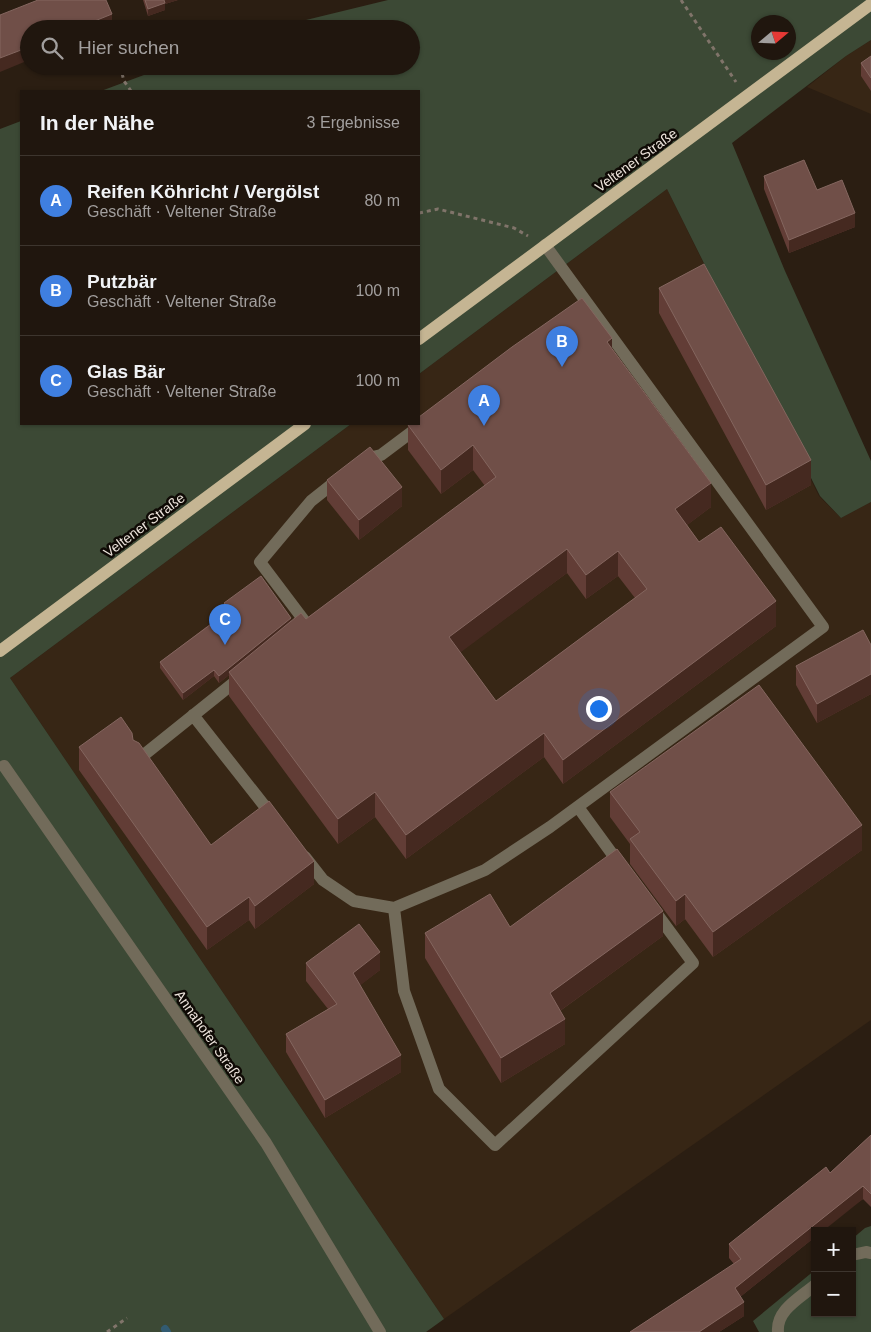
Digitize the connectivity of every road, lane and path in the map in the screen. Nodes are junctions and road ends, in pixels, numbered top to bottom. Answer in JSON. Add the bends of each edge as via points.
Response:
{"nodes":[{"id":1,"x":681,"y":0,"type":"edge"},
{"id":2,"x":871,"y":4,"type":"edge"},
{"id":3,"x":122,"y":75,"type":"edge"},
{"id":4,"x":130,"y":90,"type":"edge"},
{"id":5,"x":746,"y":97,"type":"junction"},
{"id":6,"x":420,"y":213,"type":"edge"},
{"id":7,"x":545,"y":245,"type":"junction"},
{"id":8,"x":420,"y":338,"type":"edge"},
{"id":9,"x":428,"y":420,"type":"edge"},
{"id":10,"x":304,"y":425,"type":"edge"},
{"id":11,"x":291,"y":636,"type":"edge"},
{"id":12,"x":0,"y":651,"type":"edge"},
{"id":13,"x":254,"y":666,"type":"edge"},
{"id":14,"x":193,"y":715,"type":"junction"},
{"id":15,"x":140,"y":758,"type":"edge"},
{"id":16,"x":4,"y":766,"type":"dead end"},
{"id":17,"x":578,"y":807,"type":"junction"},
{"id":18,"x":280,"y":825,"type":"edge"},
{"id":19,"x":298,"y":849,"type":"edge"},
{"id":20,"x":630,"y":877,"type":"edge"},
{"id":21,"x":647,"y":901,"type":"edge"},
{"id":22,"x":394,"y":908,"type":"junction"},
{"id":23,"x":871,"y":1253,"type":"edge"},
{"id":24,"x":856,"y":1254,"type":"edge"},
{"id":25,"x":811,"y":1288,"type":"edge"},
{"id":26,"x":127,"y":1318,"type":"dead end"},
{"id":27,"x":107,"y":1332,"type":"edge"},
{"id":28,"x":380,"y":1332,"type":"edge"},
{"id":29,"x":778,"y":1332,"type":"edge"}],
"edges":[{"from":1,"to":5,"type":"path"},
{"from":2,"to":5,"type":"main road","name":"Veltener Straße"},
{"from":3,"to":4,"type":"path"},
{"from":5,"to":7,"type":"main road","name":"Veltener Straße"},
{"from":6,"to":7,"type":"path","via":[[438,209],[514,228]]},
{"from":7,"to":8,"type":"main road","name":"Veltener Straße"},
{"from":7,"to":17,"type":"street","via":[[582,304],[823,627]]},
{"from":9,"to":11,"type":"street","via":[[381,455],[365,459],[311,501],[260,562],[306,623]]},
{"from":10,"to":12,"type":"main road","name":"Veltener Straße"},
{"from":13,"to":14,"type":"street"},
{"from":14,"to":15,"type":"street"},
{"from":14,"to":18,"type":"street"},
{"from":16,"to":28,"type":"street","name":"Annahofer Straße","via":[[266,1144]]},
{"from":17,"to":20,"type":"street"},
{"from":17,"to":22,"type":"street","via":[[485,870]]},
{"from":19,"to":22,"type":"street","via":[[323,880],[354,901]]},
{"from":21,"to":22,"type":"street","via":[[693,964],[495,1145],[439,1088],[404,991]]},
{"from":23,"to":24,"type":"street"},
{"from":25,"to":29,"type":"street","via":[[784,1311]]},
{"from":26,"to":27,"type":"path"}]}
